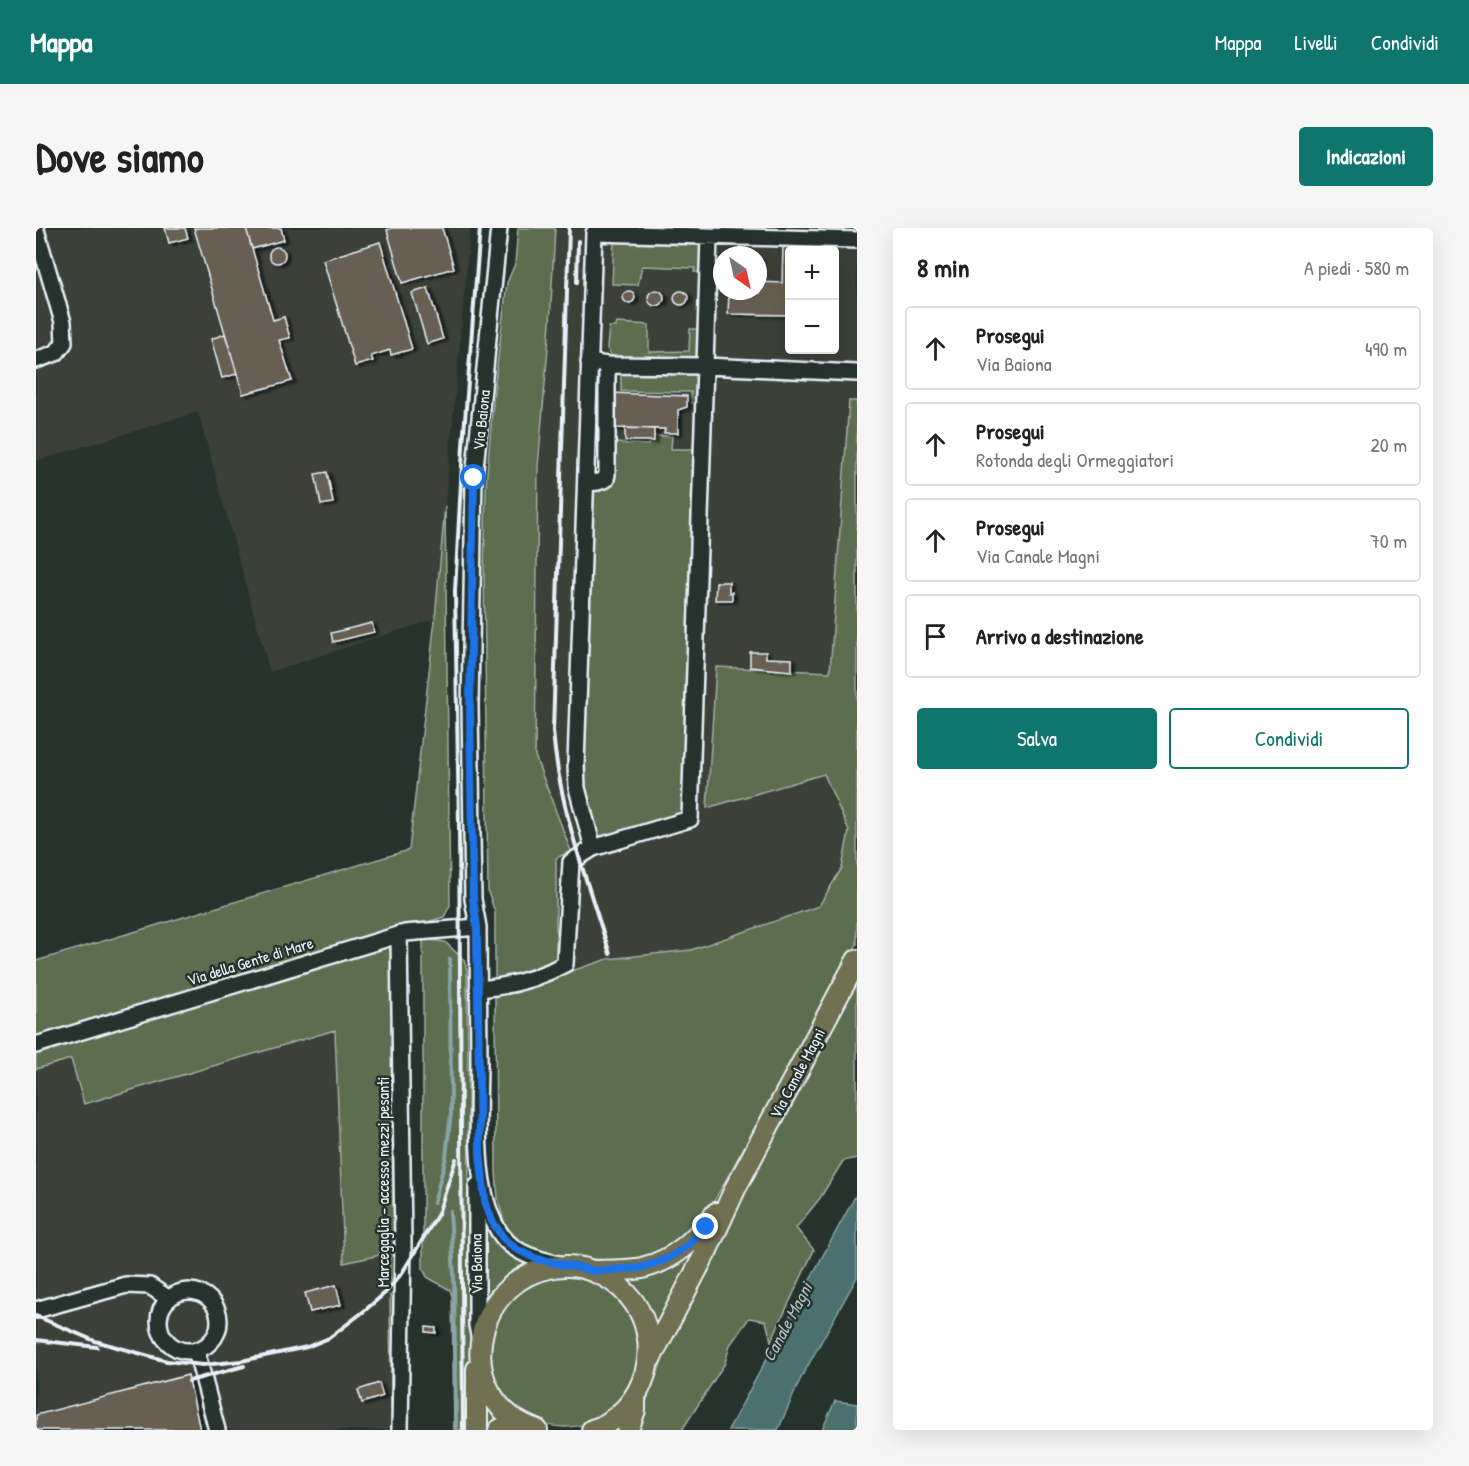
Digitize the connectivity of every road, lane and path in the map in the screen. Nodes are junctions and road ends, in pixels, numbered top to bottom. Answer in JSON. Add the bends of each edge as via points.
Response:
{"nodes":[{"id":1,"x":499,"y":228,"type":"edge"},
{"id":2,"x":509,"y":228,"type":"edge"},
{"id":3,"x":36,"y":230,"type":"edge"},
{"id":4,"x":594,"y":230,"type":"edge"},
{"id":5,"x":765,"y":233,"type":"edge"},
{"id":6,"x":718,"y":234,"type":"edge"},
{"id":7,"x":857,"y":240,"type":"edge"},
{"id":8,"x":495,"y":287,"type":"junction"},
{"id":9,"x":36,"y":360,"type":"edge"},
{"id":10,"x":589,"y":363,"type":"junction"},
{"id":11,"x":607,"y":365,"type":"junction"},
{"id":12,"x":705,"y":366,"type":"junction"},
{"id":13,"x":857,"y":373,"type":"edge"},
{"id":14,"x":586,"y":483,"type":"junction"},
{"id":15,"x":593,"y":848,"type":"junction"},
{"id":16,"x":477,"y":927,"type":"junction"},
{"id":17,"x":399,"y":934,"type":"junction"},
{"id":18,"x":857,"y":960,"type":"edge"},
{"id":19,"x":478,"y":989,"type":"junction"},
{"id":20,"x":36,"y":1045,"type":"edge"},
{"id":21,"x":480,"y":1153,"type":"junction"},
{"id":22,"x":736,"y":1187,"type":"junction"},
{"id":23,"x":566,"y":1266,"type":"junction"},
{"id":24,"x":595,"y":1271,"type":"junction"},
{"id":25,"x":169,"y":1299,"type":"junction"},
{"id":26,"x":36,"y":1310,"type":"edge"},
{"id":27,"x":480,"y":1343,"type":"junction"},
{"id":28,"x":196,"y":1350,"type":"junction"},
{"id":29,"x":649,"y":1361,"type":"junction"},
{"id":30,"x":635,"y":1397,"type":"junction"},
{"id":31,"x":532,"y":1428,"type":"edge"},
{"id":32,"x":217,"y":1430,"type":"edge"},
{"id":33,"x":400,"y":1430,"type":"edge"},
{"id":34,"x":477,"y":1430,"type":"edge"},
{"id":35,"x":499,"y":1430,"type":"edge"},
{"id":36,"x":592,"y":1430,"type":"edge"},
{"id":37,"x":628,"y":1430,"type":"edge"}],
"edges":[{"from":1,"to":8,"type":"street","name":"Via Baiona"},
{"from":2,"to":8,"type":"street","via":[[506,263]]},
{"from":3,"to":9,"type":"street","via":[[63,322],[64,343],[56,353]]},
{"from":4,"to":6,"type":"street"},
{"from":4,"to":10,"type":"street"},
{"from":5,"to":6,"type":"street"},
{"from":5,"to":7,"type":"street"},
{"from":6,"to":12,"type":"street"},
{"from":8,"to":16,"type":"street","name":"Via Baiona","via":[[474,478],[470,706],[473,899]]},
{"from":10,"to":11,"type":"street"},
{"from":10,"to":14,"type":"street"},
{"from":11,"to":12,"type":"street"},
{"from":11,"to":14,"type":"street","via":[[607,474],[606,479]]},
{"from":12,"to":13,"type":"street"},
{"from":12,"to":15,"type":"street","via":[[690,819]]},
{"from":14,"to":15,"type":"street","via":[[576,764],[577,788]]},
{"from":15,"to":19,"type":"street","via":[[571,862],[565,964],[496,988]]},
{"from":16,"to":17,"type":"street","name":"Via della Gente di Mare"},
{"from":16,"to":19,"type":"street","name":"Via Baiona"},
{"from":17,"to":20,"type":"street","name":"Via della Gente di Mare"},
{"from":17,"to":33,"type":"street","name":"Marcegaglia - accesso mezzi pesanti","via":[[403,1243]]},
{"from":18,"to":22,"type":"main road","name":"Via Canale Magni"},
{"from":19,"to":21,"type":"street","name":"Via Baiona"},
{"from":21,"to":23,"type":"street","name":"Via Baiona","via":[[485,1201],[503,1238],[537,1259]]},
{"from":21,"to":27,"type":"street","name":"Via Baiona","via":[[476,1202]]},
{"from":22,"to":24,"type":"main road","name":"Via Canale Magni","via":[[706,1227],[667,1259],[640,1268]]},
{"from":22,"to":29,"type":"main road","name":"Via Canale Magni"},
{"from":23,"to":24,"type":"main road"},
{"from":23,"to":27,"type":"main road","via":[[541,1269],[519,1279],[500,1295],[487,1316]]},
{"from":24,"to":29,"type":"main road","via":[[615,1282],[643,1317]]},
{"from":25,"to":26,"type":"street","via":[[150,1286],[126,1285]]},
{"from":25,"to":28,"type":"street","via":[[159,1323],[165,1339],[179,1349]]},
{"from":25,"to":28,"type":"street","via":[[195,1291],[216,1307],[220,1324],[217,1333],[212,1341]]},
{"from":27,"to":31,"type":"main road","via":[[482,1371],[491,1394],[507,1413]]},
{"from":27,"to":34,"type":"main road","name":"Via Baiona"},
{"from":28,"to":32,"type":"street"},
{"from":29,"to":30,"type":"main road","name":"Via Canale Magni"},
{"from":30,"to":36,"type":"main road","via":[[618,1416]]},
{"from":30,"to":37,"type":"main road"},
{"from":31,"to":35,"type":"main road","via":[[512,1424]]}]}
